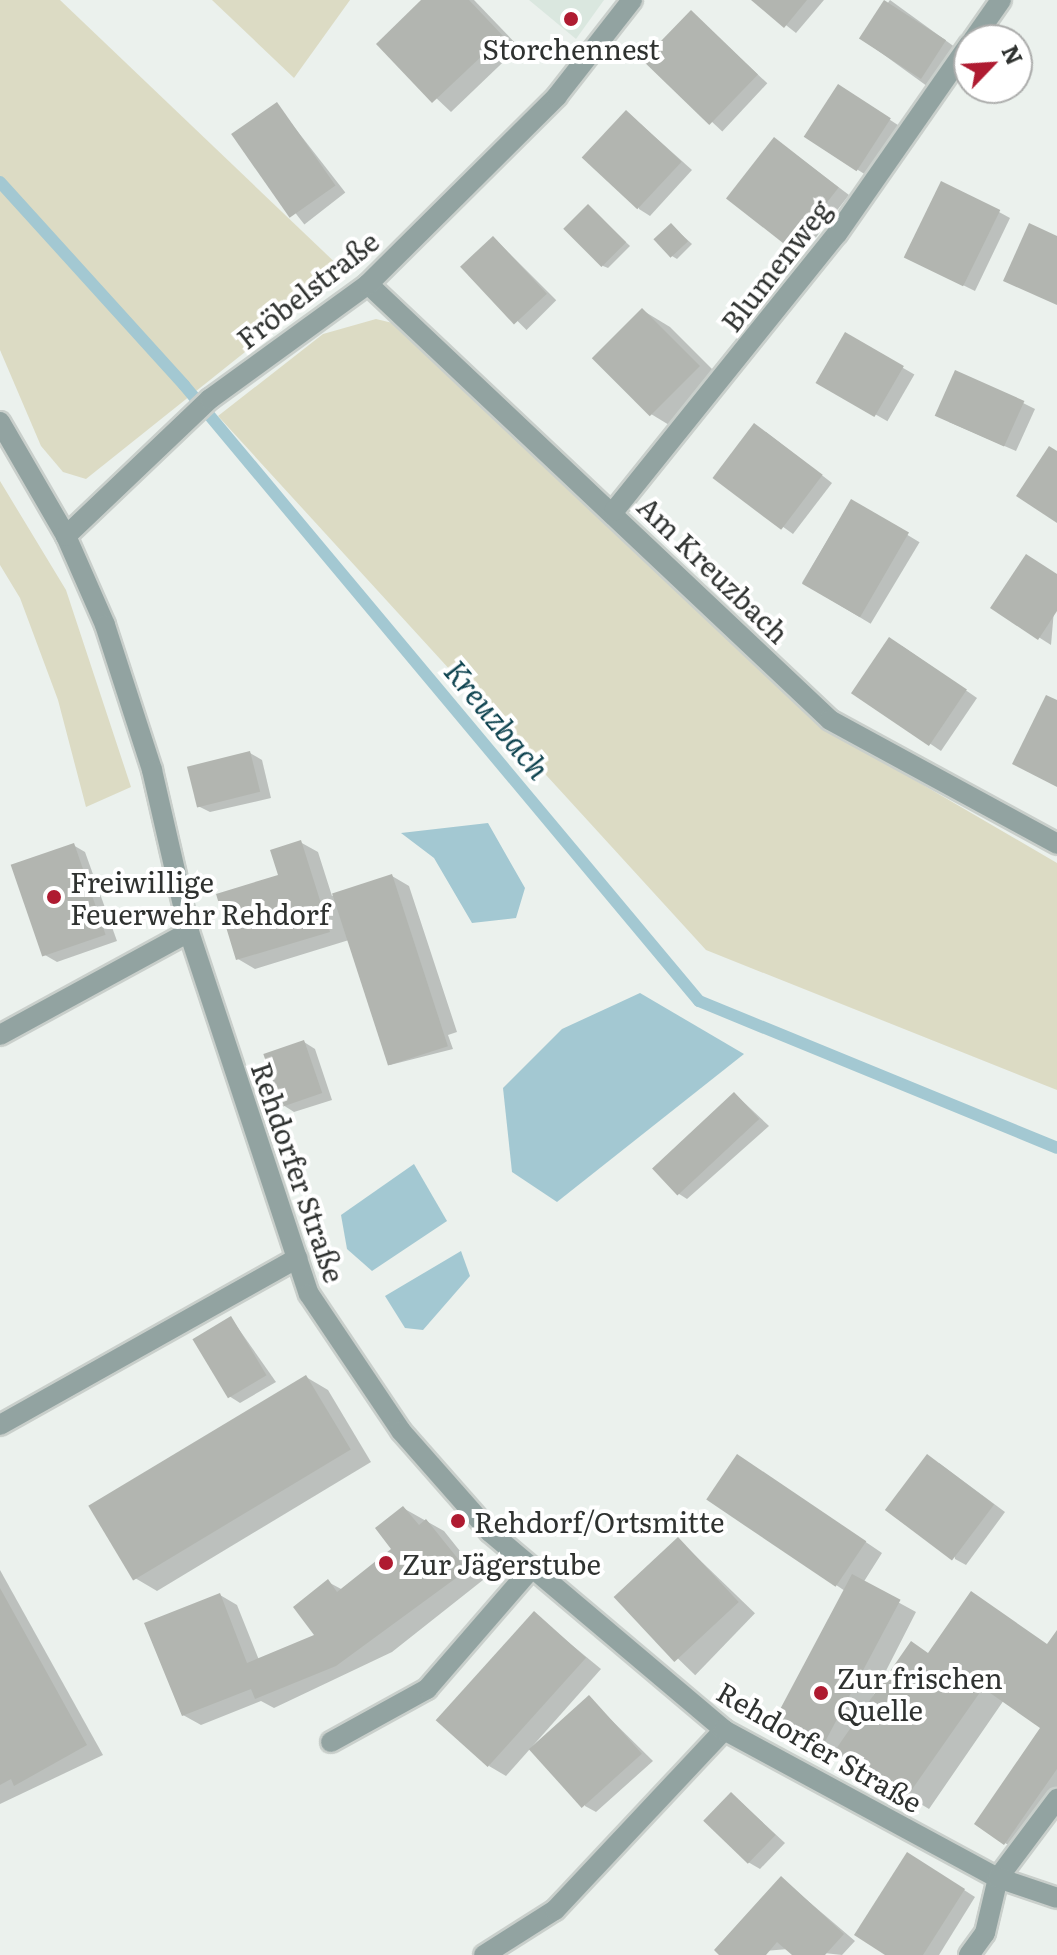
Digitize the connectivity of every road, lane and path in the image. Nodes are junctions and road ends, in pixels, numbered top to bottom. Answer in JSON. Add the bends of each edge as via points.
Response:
{"nodes":[{"id":1,"x":632,"y":0,"type":"edge"},
{"id":2,"x":1001,"y":0,"type":"edge"},
{"id":3,"x":984,"y":24,"type":"edge"},
{"id":4,"x":953,"y":68,"type":"edge"},
{"id":5,"x":368,"y":284,"type":"junction"},
{"id":6,"x":0,"y":422,"type":"edge"},
{"id":7,"x":614,"y":511,"type":"junction"},
{"id":8,"x":66,"y":536,"type":"junction"},
{"id":9,"x":1057,"y":844,"type":"edge"},
{"id":10,"x":189,"y":932,"type":"junction"},
{"id":11,"x":0,"y":1035,"type":"edge"},
{"id":12,"x":297,"y":1258,"type":"junction"},
{"id":13,"x":0,"y":1425,"type":"edge"},
{"id":14,"x":531,"y":1569,"type":"junction"},
{"id":15,"x":724,"y":1730,"type":"junction"},
{"id":16,"x":331,"y":1742,"type":"dead end"},
{"id":17,"x":1057,"y":1799,"type":"edge"},
{"id":18,"x":998,"y":1878,"type":"junction"},
{"id":19,"x":1057,"y":1898,"type":"edge"},
{"id":20,"x":484,"y":1955,"type":"edge"},
{"id":21,"x":969,"y":1955,"type":"edge"}],
"edges":[{"from":1,"to":5,"type":"street","name":"Fröbelstraße","via":[[557,96]]},
{"from":2,"to":3,"type":"street"},
{"from":4,"to":7,"type":"street","name":"Blumenweg","via":[[837,234]]},
{"from":5,"to":7,"type":"street","name":"Am Kreuzbach"},
{"from":5,"to":8,"type":"street","name":"Fröbelstraße","via":[[210,399]]},
{"from":6,"to":8,"type":"street","name":"Rehdorfer Straße"},
{"from":7,"to":9,"type":"street","name":"Am Kreuzbach","via":[[830,720]]},
{"from":8,"to":10,"type":"street","name":"Rehdorfer Straße","via":[[152,770]]},
{"from":10,"to":11,"type":"street"},
{"from":10,"to":12,"type":"street","name":"Rehdorfer Straße"},
{"from":12,"to":13,"type":"street"},
{"from":12,"to":14,"type":"street","name":"Rehdorfer Straße","via":[[309,1294],[401,1431]]},
{"from":14,"to":15,"type":"street","name":"Rehdorfer Straße"},
{"from":14,"to":16,"type":"street","via":[[427,1689]]},
{"from":15,"to":18,"type":"street","name":"Rehdorfer Straße"},
{"from":15,"to":20,"type":"street","via":[[555,1910]]},
{"from":17,"to":18,"type":"street"},
{"from":18,"to":19,"type":"street","name":"Rehdorfer Straße"},
{"from":18,"to":21,"type":"street","via":[[985,1933]]}]}
